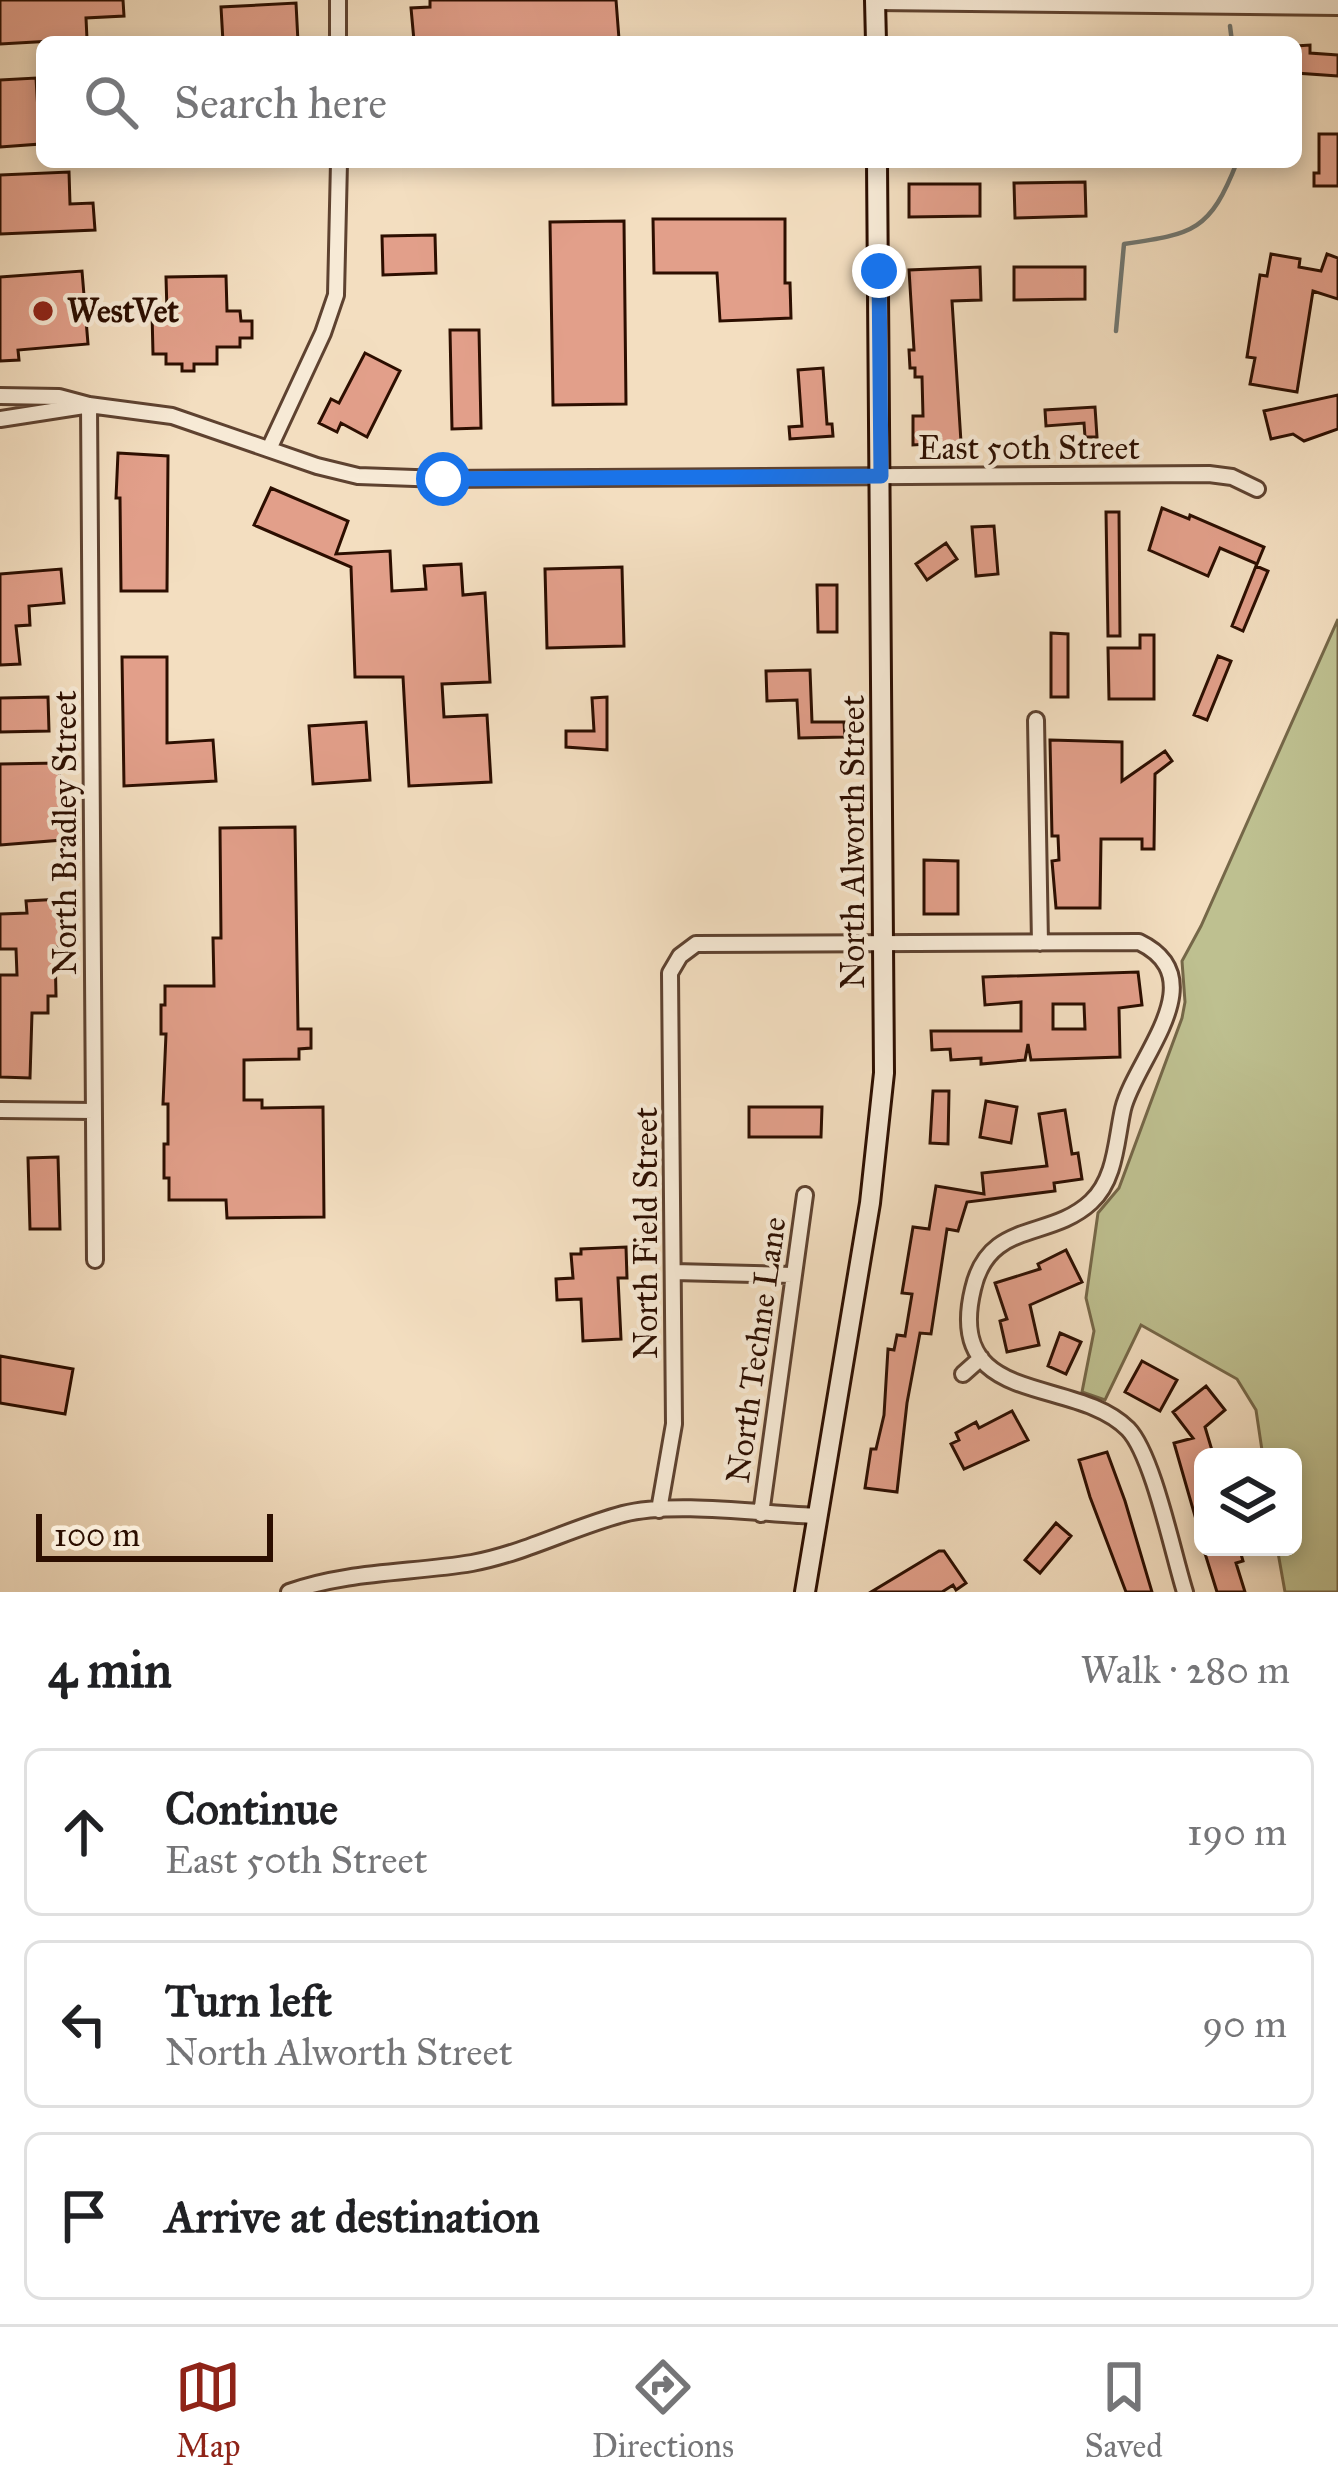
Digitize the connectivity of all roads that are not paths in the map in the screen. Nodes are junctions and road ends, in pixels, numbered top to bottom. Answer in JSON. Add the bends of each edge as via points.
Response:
{"nodes":[{"id":1,"x":338,"y":0,"type":"edge"},
{"id":2,"x":875,"y":1,"type":"edge"},
{"id":3,"x":1338,"y":8,"type":"edge"},
{"id":4,"x":338,"y":36,"type":"edge"},
{"id":5,"x":876,"y":36,"type":"edge"},
{"id":6,"x":339,"y":168,"type":"edge"},
{"id":7,"x":877,"y":168,"type":"edge"},
{"id":8,"x":0,"y":396,"type":"edge"},
{"id":9,"x":88,"y":405,"type":"junction"},
{"id":10,"x":0,"y":419,"type":"edge"},
{"id":11,"x":269,"y":449,"type":"junction"},
{"id":12,"x":881,"y":476,"type":"junction"},
{"id":13,"x":1257,"y":489,"type":"dead end"},
{"id":14,"x":1036,"y":720,"type":"dead end"},
{"id":15,"x":884,"y":943,"type":"junction"},
{"id":16,"x":1040,"y":943,"type":"junction"},
{"id":17,"x":0,"y":1110,"type":"edge"},
{"id":18,"x":94,"y":1111,"type":"junction"},
{"id":19,"x":805,"y":1195,"type":"dead end"},
{"id":20,"x":95,"y":1260,"type":"dead end"},
{"id":21,"x":674,"y":1272,"type":"junction"},
{"id":22,"x":793,"y":1275,"type":"junction"},
{"id":23,"x":981,"y":1358,"type":"junction"},
{"id":24,"x":963,"y":1374,"type":"dead end"},
{"id":25,"x":659,"y":1510,"type":"junction"},
{"id":26,"x":761,"y":1514,"type":"junction"},
{"id":27,"x":818,"y":1516,"type":"junction"},
{"id":28,"x":289,"y":1592,"type":"edge"},
{"id":29,"x":805,"y":1592,"type":"edge"},
{"id":30,"x":1185,"y":1592,"type":"edge"}],
"edges":[{"from":1,"to":4,"type":"street"},
{"from":2,"to":3,"type":"street"},
{"from":2,"to":5,"type":"street"},
{"from":6,"to":11,"type":"street","via":[[336,295]]},
{"from":7,"to":12,"type":"street","name":"North Alworth Street"},
{"from":8,"to":9,"type":"street","name":"East 50th Street"},
{"from":9,"to":10,"type":"street","name":"East 50th Street"},
{"from":9,"to":11,"type":"street","name":"East 50th Street","via":[[172,416]]},
{"from":9,"to":18,"type":"street","name":"North Bradley Street"},
{"from":11,"to":12,"type":"street","name":"East 50th Street","via":[[358,476]]},
{"from":12,"to":13,"type":"street","name":"East 50th Street","via":[[1210,474]]},
{"from":12,"to":15,"type":"street","name":"North Alworth Street"},
{"from":14,"to":16,"type":"street"},
{"from":15,"to":16,"type":"street"},
{"from":15,"to":21,"type":"street","name":"North Field Street","via":[[696,944],[680,956],[670,973]]},
{"from":15,"to":27,"type":"street","name":"North Alworth Street","via":[[878,1140]]},
{"from":16,"to":23,"type":"street","via":[[1139,942],[1155,950],[1168,965],[1168,1015],[1133,1083],[1096,1197],[1062,1222],[1008,1238],[979,1268],[968,1313]]},
{"from":17,"to":18,"type":"street"},
{"from":18,"to":20,"type":"street","name":"North Bradley Street"},
{"from":19,"to":22,"type":"street","name":"North Techne Lane"},
{"from":21,"to":22,"type":"street"},
{"from":21,"to":25,"type":"street","name":"North Field Street","via":[[674,1424]]},
{"from":22,"to":26,"type":"street","name":"North Techne Lane"},
{"from":23,"to":24,"type":"street"},
{"from":23,"to":30,"type":"street","via":[[1013,1383],[1127,1427]]},
{"from":25,"to":26,"type":"street"},
{"from":25,"to":28,"type":"street","via":[[624,1514],[528,1550]]},
{"from":26,"to":27,"type":"street"},
{"from":27,"to":29,"type":"street","name":"North Alworth Street"}]}
